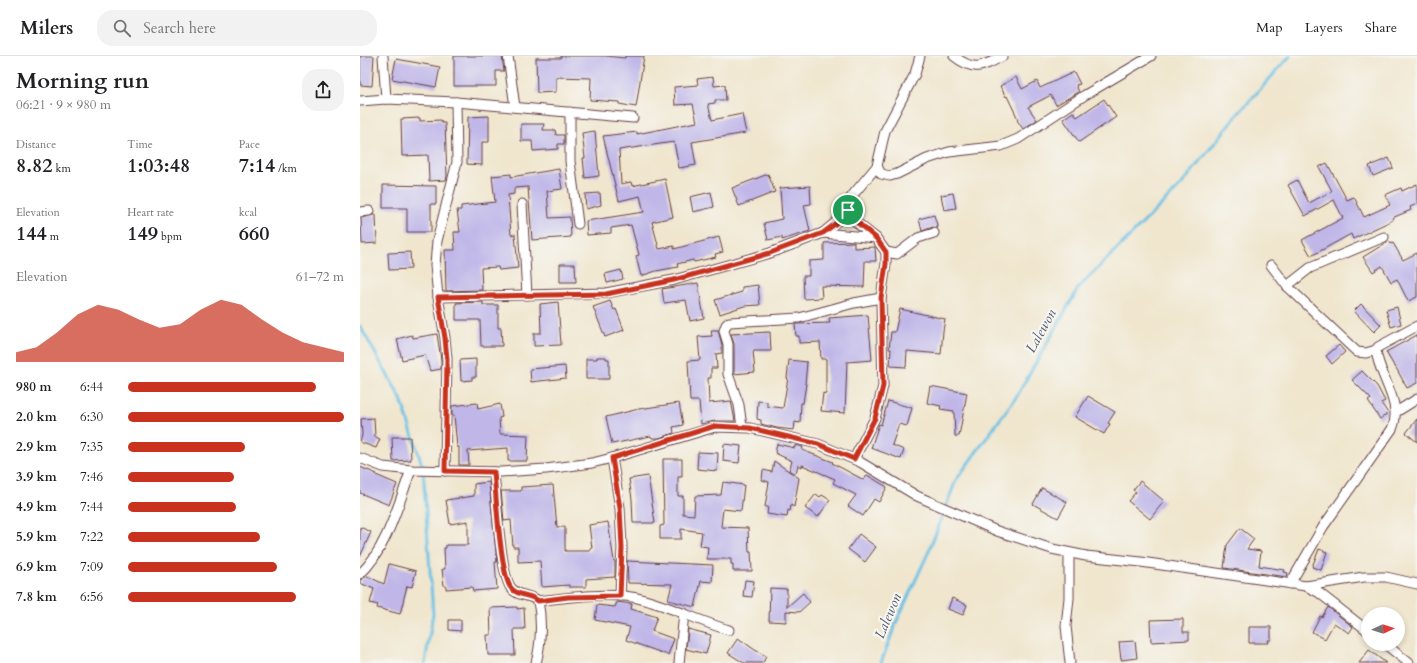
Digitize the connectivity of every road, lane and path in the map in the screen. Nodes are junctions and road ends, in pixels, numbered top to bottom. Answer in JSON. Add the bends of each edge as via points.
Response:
{"nodes":[{"id":1,"x":383,"y":56,"type":"edge"},
{"id":2,"x":508,"y":56,"type":"edge"},
{"id":3,"x":920,"y":56,"type":"edge"},
{"id":4,"x":954,"y":56,"type":"edge"},
{"id":5,"x":1003,"y":56,"type":"edge"},
{"id":6,"x":1151,"y":56,"type":"edge"},
{"id":7,"x":386,"y":99,"type":"junction"},
{"id":8,"x":360,"y":101,"type":"edge"},
{"id":9,"x":456,"y":102,"type":"junction"},
{"id":10,"x":515,"y":107,"type":"junction"},
{"id":11,"x":570,"y":112,"type":"junction"},
{"id":12,"x":633,"y":118,"type":"dead end"},
{"id":13,"x":877,"y":166,"type":"junction"},
{"id":14,"x":522,"y":204,"type":"dead end"},
{"id":15,"x":848,"y":210,"type":"junction"},
{"id":16,"x":578,"y":224,"type":"dead end"},
{"id":17,"x":823,"y":233,"type":"junction"},
{"id":18,"x":934,"y":233,"type":"dead end"},
{"id":19,"x":1384,"y":237,"type":"dead end"},
{"id":20,"x":876,"y":238,"type":"junction"},
{"id":21,"x":886,"y":252,"type":"junction"},
{"id":22,"x":1271,"y":265,"type":"dead end"},
{"id":23,"x":1287,"y":286,"type":"junction"},
{"id":24,"x":526,"y":295,"type":"junction"},
{"id":25,"x":438,"y":297,"type":"junction"},
{"id":26,"x":881,"y":298,"type":"junction"},
{"id":27,"x":1417,"y":326,"type":"edge"},
{"id":28,"x":1376,"y":350,"type":"junction"},
{"id":29,"x":1417,"y":399,"type":"edge"},
{"id":30,"x":1396,"y":412,"type":"junction"},
{"id":31,"x":742,"y":427,"type":"junction"},
{"id":32,"x":360,"y":458,"type":"edge"},
{"id":33,"x":612,"y":458,"type":"junction"},
{"id":34,"x":854,"y":459,"type":"junction"},
{"id":35,"x":411,"y":470,"type":"junction"},
{"id":36,"x":445,"y":471,"type":"junction"},
{"id":37,"x":494,"y":472,"type":"junction"},
{"id":38,"x":1070,"y":552,"type":"junction"},
{"id":39,"x":360,"y":574,"type":"edge"},
{"id":40,"x":1290,"y":584,"type":"junction"},
{"id":41,"x":1417,"y":584,"type":"edge"},
{"id":42,"x":1306,"y":586,"type":"junction"},
{"id":43,"x":620,"y":596,"type":"junction"},
{"id":44,"x":538,"y":601,"type":"junction"},
{"id":45,"x":684,"y":613,"type":"junction"},
{"id":46,"x":1361,"y":626,"type":"edge"},
{"id":47,"x":729,"y":630,"type":"dead end"},
{"id":48,"x":1394,"y":651,"type":"edge"},
{"id":49,"x":536,"y":663,"type":"edge"},
{"id":50,"x":679,"y":663,"type":"edge"},
{"id":51,"x":1070,"y":663,"type":"edge"},
{"id":52,"x":1409,"y":663,"type":"edge"}],
"edges":[{"from":1,"to":7,"type":"street"},
{"from":2,"to":10,"type":"street"},
{"from":3,"to":13,"type":"street","via":[[915,74],[885,131]]},
{"from":4,"to":5,"type":"street","via":[[962,63],[978,67]]},
{"from":6,"to":13,"type":"street","via":[[1018,139],[1001,146],[949,152],[890,176],[881,174]]},
{"from":7,"to":8,"type":"street"},
{"from":7,"to":9,"type":"street"},
{"from":9,"to":10,"type":"street"},
{"from":9,"to":25,"type":"street","via":[[457,162],[437,241],[435,265]]},
{"from":10,"to":11,"type":"street"},
{"from":11,"to":12,"type":"street"},
{"from":11,"to":16,"type":"street","via":[[570,161]]},
{"from":13,"to":15,"type":"street","via":[[852,196]]},
{"from":14,"to":24,"type":"street"},
{"from":15,"to":17,"type":"street"},
{"from":15,"to":20,"type":"street","via":[[852,218]]},
{"from":17,"to":20,"type":"street"},
{"from":17,"to":24,"type":"street","via":[[770,253],[674,280],[606,294]]},
{"from":18,"to":21,"type":"street","via":[[918,238],[898,254]]},
{"from":19,"to":23,"type":"street","via":[[1310,268]]},
{"from":20,"to":21,"type":"street"},
{"from":21,"to":26,"type":"street"},
{"from":22,"to":23,"type":"street"},
{"from":23,"to":28,"type":"street","via":[[1357,352]]},
{"from":24,"to":25,"type":"street"},
{"from":25,"to":36,"type":"street","via":[[447,359]]},
{"from":26,"to":31,"type":"street","via":[[799,318],[729,322],[724,331],[728,344],[728,374],[739,404]]},
{"from":26,"to":34,"type":"street","via":[[883,386],[875,418]]},
{"from":27,"to":28,"type":"street"},
{"from":28,"to":30,"type":"street"},
{"from":29,"to":30,"type":"street"},
{"from":30,"to":40,"type":"street","via":[[1392,429],[1323,527]]},
{"from":31,"to":33,"type":"street","via":[[715,426]]},
{"from":31,"to":34,"type":"street","via":[[818,444]]},
{"from":32,"to":35,"type":"street","via":[[383,467]]},
{"from":33,"to":37,"type":"street","via":[[546,469]]},
{"from":33,"to":43,"type":"street","via":[[620,508]]},
{"from":34,"to":38,"type":"street","via":[[939,506],[998,531],[1052,549]]},
{"from":35,"to":36,"type":"street"},
{"from":35,"to":39,"type":"street","via":[[386,535],[376,555]]},
{"from":36,"to":37,"type":"street"},
{"from":37,"to":44,"type":"street","via":[[507,582],[516,593]]},
{"from":38,"to":40,"type":"street"},
{"from":38,"to":51,"type":"street","via":[[1066,626]]},
{"from":40,"to":42,"type":"street"},
{"from":41,"to":42,"type":"street","via":[[1386,577],[1364,577]]},
{"from":42,"to":46,"type":"street","via":[[1318,592]]},
{"from":43,"to":44,"type":"street","via":[[568,597]]},
{"from":43,"to":45,"type":"street","via":[[644,599]]},
{"from":44,"to":49,"type":"street","via":[[540,634]]},
{"from":45,"to":47,"type":"street"},
{"from":45,"to":50,"type":"street"},
{"from":48,"to":52,"type":"street"}]}
